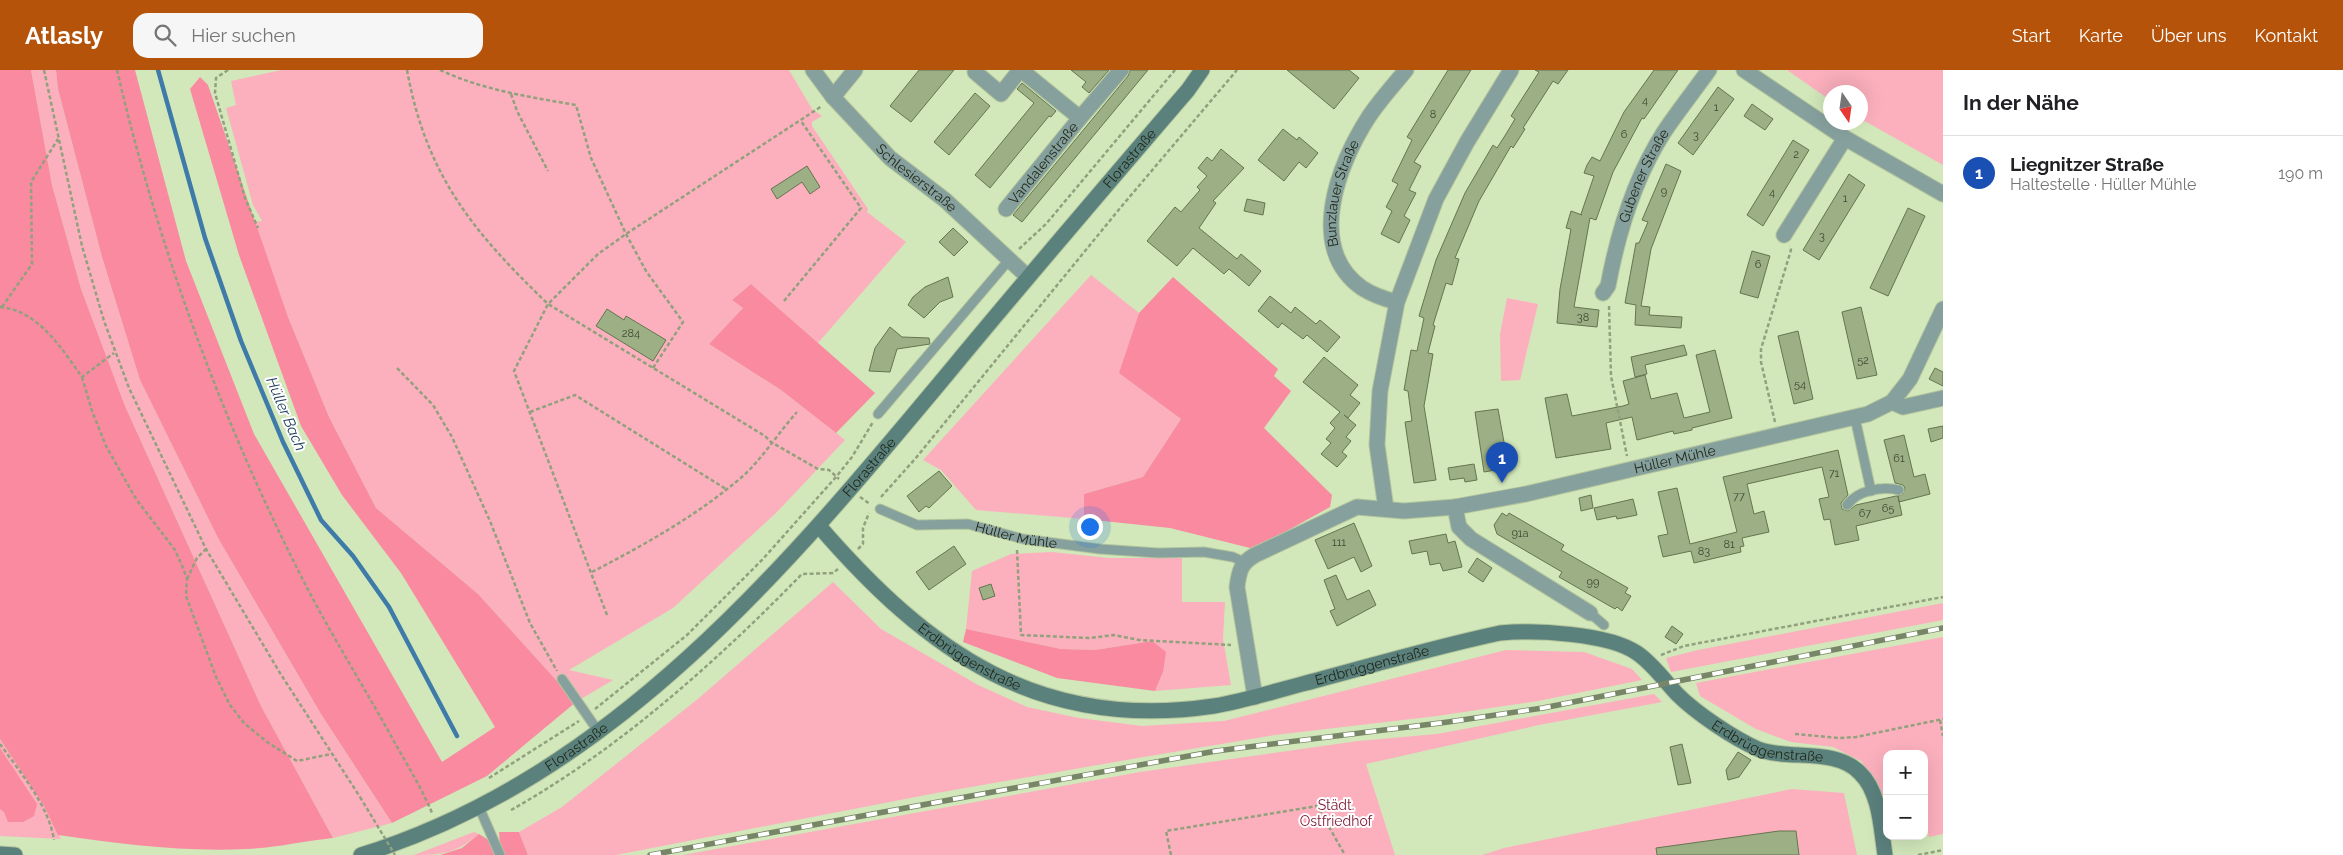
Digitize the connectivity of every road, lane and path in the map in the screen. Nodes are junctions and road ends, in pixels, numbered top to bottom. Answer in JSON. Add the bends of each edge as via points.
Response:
{"nodes":[{"id":1,"x":44,"y":70,"type":"edge"},
{"id":2,"x":117,"y":70,"type":"edge"},
{"id":3,"x":228,"y":70,"type":"edge"},
{"id":4,"x":407,"y":70,"type":"edge"},
{"id":5,"x":440,"y":70,"type":"edge"},
{"id":6,"x":813,"y":70,"type":"edge"},
{"id":7,"x":855,"y":70,"type":"edge"},
{"id":8,"x":977,"y":70,"type":"edge"},
{"id":9,"x":1021,"y":70,"type":"edge"},
{"id":10,"x":1121,"y":70,"type":"edge"},
{"id":11,"x":1175,"y":70,"type":"edge"},
{"id":12,"x":1202,"y":70,"type":"edge"},
{"id":13,"x":1210,"y":70,"type":"edge"},
{"id":14,"x":1406,"y":70,"type":"edge"},
{"id":15,"x":1512,"y":70,"type":"edge"},
{"id":16,"x":1709,"y":70,"type":"edge"},
{"id":17,"x":1744,"y":70,"type":"edge"},
{"id":18,"x":1188,"y":90,"type":"junction"},
{"id":19,"x":511,"y":94,"type":"junction"},
{"id":20,"x":833,"y":97,"type":"junction"},
{"id":21,"x":1080,"y":118,"type":"junction"},
{"id":22,"x":801,"y":121,"type":"junction"},
{"id":23,"x":1845,"y":138,"type":"junction"},
{"id":24,"x":58,"y":139,"type":"junction"},
{"id":25,"x":548,"y":171,"type":"dead end"},
{"id":26,"x":1943,"y":194,"type":"edge"},
{"id":27,"x":1006,"y":210,"type":"dead end"},
{"id":28,"x":258,"y":228,"type":"dead end"},
{"id":29,"x":626,"y":234,"type":"junction"},
{"id":30,"x":1784,"y":235,"type":"joint"},
{"id":31,"x":1010,"y":260,"type":"junction"},
{"id":32,"x":1028,"y":277,"type":"junction"},
{"id":33,"x":1603,"y":293,"type":"joint"},
{"id":34,"x":784,"y":301,"type":"dead end"},
{"id":35,"x":1397,"y":302,"type":"junction"},
{"id":36,"x":548,"y":304,"type":"junction"},
{"id":37,"x":1,"y":307,"type":"edge"},
{"id":38,"x":1943,"y":309,"type":"edge"},
{"id":39,"x":114,"y":352,"type":"junction"},
{"id":40,"x":397,"y":368,"type":"dead end"},
{"id":41,"x":653,"y":368,"type":"junction"},
{"id":42,"x":82,"y":377,"type":"junction"},
{"id":43,"x":1943,"y":398,"type":"edge"},
{"id":44,"x":1892,"y":402,"type":"junction"},
{"id":45,"x":530,"y":412,"type":"junction"},
{"id":46,"x":797,"y":412,"type":"dead end"},
{"id":47,"x":878,"y":414,"type":"joint"},
{"id":48,"x":1856,"y":418,"type":"junction"},
{"id":49,"x":1778,"y":436,"type":"junction"},
{"id":50,"x":771,"y":442,"type":"junction"},
{"id":51,"x":1630,"y":470,"type":"junction"},
{"id":52,"x":836,"y":477,"type":"junction"},
{"id":53,"x":726,"y":489,"type":"junction"},
{"id":54,"x":850,"y":490,"type":"junction"},
{"id":55,"x":1899,"y":490,"type":"dead end"},
{"id":56,"x":1871,"y":491,"type":"junction"},
{"id":57,"x":1847,"y":505,"type":"dead end"},
{"id":58,"x":1455,"y":506,"type":"junction"},
{"id":59,"x":880,"y":509,"type":"joint"},
{"id":60,"x":1386,"y":509,"type":"junction"},
{"id":61,"x":819,"y":526,"type":"junction"},
{"id":62,"x":1022,"y":539,"type":"junction"},
{"id":63,"x":206,"y":549,"type":"junction"},
{"id":64,"x":1244,"y":562,"type":"junction"},
{"id":65,"x":592,"y":572,"type":"junction"},
{"id":66,"x":187,"y":579,"type":"junction"},
{"id":67,"x":1943,"y":598,"type":"edge"},
{"id":68,"x":1590,"y":614,"type":"joint"},
{"id":69,"x":608,"y":615,"type":"dead end"},
{"id":70,"x":1604,"y":624,"type":"dead end"},
{"id":71,"x":1245,"y":645,"type":"junction"},
{"id":72,"x":1650,"y":663,"type":"junction"},
{"id":73,"x":562,"y":679,"type":"joint"},
{"id":74,"x":1254,"y":697,"type":"junction"},
{"id":75,"x":587,"y":716,"type":"junction"},
{"id":76,"x":1941,"y":720,"type":"edge"},
{"id":77,"x":598,"y":731,"type":"junction"},
{"id":78,"x":1795,"y":734,"type":"dead end"},
{"id":79,"x":1943,"y":736,"type":"edge"},
{"id":80,"x":0,"y":744,"type":"edge"},
{"id":81,"x":331,"y":754,"type":"junction"},
{"id":82,"x":489,"y":778,"type":"dead end"},
{"id":83,"x":479,"y":807,"type":"junction"},
{"id":84,"x":437,"y":828,"type":"junction"},
{"id":85,"x":54,"y":840,"type":"dead end"},
{"id":86,"x":1943,"y":850,"type":"edge"},
{"id":87,"x":0,"y":854,"type":"edge"},
{"id":88,"x":15,"y":855,"type":"edge"},
{"id":89,"x":361,"y":855,"type":"edge"},
{"id":90,"x":395,"y":855,"type":"edge"},
{"id":91,"x":500,"y":855,"type":"edge"},
{"id":92,"x":1171,"y":855,"type":"edge"},
{"id":93,"x":1345,"y":855,"type":"edge"},
{"id":94,"x":1885,"y":855,"type":"edge"},
{"id":95,"x":1918,"y":855,"type":"edge"}],
"edges":[{"from":1,"to":24,"type":"path"},
{"from":2,"to":84,"type":"path","via":[[134,146],[186,310],[258,486],[303,579],[405,761]]},
{"from":3,"to":28,"type":"path","via":[[216,78],[215,93],[245,198]]},
{"from":4,"to":36,"type":"path","via":[[427,146],[443,178],[466,215],[497,253]]},
{"from":5,"to":19,"type":"path"},
{"from":6,"to":20,"type":"street","name":"Schlesierstraße"},
{"from":7,"to":20,"type":"street"},
{"from":8,"to":9,"type":"street","name":"Vandalenstraße","via":[[975,72],[1001,94]]},
{"from":9,"to":21,"type":"street","name":"Vandalenstraße"},
{"from":10,"to":21,"type":"street","name":"Vandalenstraße"},
{"from":11,"to":31,"type":"path","via":[[1046,224]]},
{"from":12,"to":18,"type":"street","name":"Florastraße"},
{"from":13,"to":18,"type":"street","name":"Florastraße"},
{"from":14,"to":35,"type":"street","name":"Bunzlauer Straße","via":[[1369,116],[1342,167],[1330,225],[1340,261],[1349,275],[1360,287],[1376,296]]},
{"from":15,"to":35,"type":"street","via":[[1467,142],[1436,200]]},
{"from":16,"to":33,"type":"street","name":"Gubener Straße","via":[[1664,132],[1642,173],[1619,228],[1608,286]]},
{"from":17,"to":23,"type":"street"},
{"from":18,"to":32,"type":"street","name":"Florastraße"},
{"from":19,"to":25,"type":"path"},
{"from":19,"to":29,"type":"path","via":[[576,105],[591,158]]},
{"from":20,"to":22,"type":"path"},
{"from":20,"to":31,"type":"street","name":"Schlesierstraße","via":[[890,158],[944,200]]},
{"from":21,"to":27,"type":"street","name":"Vandalenstraße"},
{"from":22,"to":29,"type":"path"},
{"from":22,"to":34,"type":"path","via":[[861,208]]},
{"from":23,"to":26,"type":"street"},
{"from":23,"to":30,"type":"street"},
{"from":24,"to":37,"type":"path","via":[[31,182],[32,264]]},
{"from":24,"to":39,"type":"path","via":[[82,246]]},
{"from":29,"to":36,"type":"path","via":[[598,254]]},
{"from":29,"to":41,"type":"path","via":[[646,271],[683,322]]},
{"from":30,"to":49,"type":"path","via":[[1792,250],[1761,349]]},
{"from":31,"to":32,"type":"street","name":"Schlesierstraße"},
{"from":31,"to":47,"type":"lane"},
{"from":32,"to":54,"type":"street","name":"Florastraße"},
{"from":33,"to":51,"type":"path","via":[[1609,304],[1611,376]]},
{"from":35,"to":60,"type":"street","via":[[1380,391],[1377,445]]},
{"from":36,"to":41,"type":"path"},
{"from":36,"to":45,"type":"path","via":[[514,371]]},
{"from":37,"to":42,"type":"path","via":[[29,318],[48,332]]},
{"from":38,"to":44,"type":"street","name":"Hüller Mühle","via":[[1910,379]]},
{"from":39,"to":42,"type":"path"},
{"from":39,"to":63,"type":"path"},
{"from":40,"to":73,"type":"path","via":[[433,405],[452,437],[490,520],[530,623]]},
{"from":41,"to":50,"type":"path"},
{"from":42,"to":66,"type":"path","via":[[106,446],[136,499],[175,550]]},
{"from":43,"to":44,"type":"street","via":[[1902,407]]},
{"from":44,"to":48,"type":"street","name":"Hüller Mühle"},
{"from":45,"to":53,"type":"path","via":[[575,395]]},
{"from":45,"to":65,"type":"path"},
{"from":46,"to":50,"type":"path"},
{"from":47,"to":52,"type":"path"},
{"from":48,"to":49,"type":"street","name":"Hüller Mühle"},
{"from":48,"to":56,"type":"lane"},
{"from":49,"to":51,"type":"street","name":"Hüller Mühle"},
{"from":50,"to":52,"type":"path","via":[[818,469],[829,470]]},
{"from":50,"to":53,"type":"path","via":[[744,475]]},
{"from":51,"to":58,"type":"street","name":"Hüller Mühle","via":[[1526,494]]},
{"from":52,"to":54,"type":"path"},
{"from":52,"to":75,"type":"path","via":[[793,528],[687,634]]},
{"from":53,"to":65,"type":"path","via":[[636,549]]},
{"from":54,"to":59,"type":"path"},
{"from":54,"to":61,"type":"street","name":"Florastraße"},
{"from":55,"to":56,"type":"lane"},
{"from":56,"to":57,"type":"lane","via":[[1852,498]]},
{"from":58,"to":60,"type":"street","name":"Hüller Mühle","via":[[1404,511]]},
{"from":58,"to":68,"type":"street","via":[[1460,527],[1471,539]]},
{"from":59,"to":62,"type":"lane","name":"Hüller Mühle","via":[[917,525],[968,524]]},
{"from":60,"to":64,"type":"street","name":"Hüller Mühle","via":[[1357,507]]},
{"from":61,"to":74,"type":"street","name":"Erdbrüggenstraße","via":[[848,559],[935,640],[978,668],[1020,687],[1072,704],[1117,709],[1170,710],[1214,706]]},
{"from":61,"to":77,"type":"street","name":"Florastraße","via":[[709,640]]},
{"from":62,"to":64,"type":"lane","name":"Hüller Mühle","via":[[1110,550],[1204,552]]},
{"from":62,"to":71,"type":"path","via":[[1017,550],[1021,635],[1090,638],[1114,635],[1139,640]]},
{"from":63,"to":66,"type":"path","via":[[197,558]]},
{"from":63,"to":81,"type":"path"},
{"from":64,"to":71,"type":"street","via":[[1238,574],[1237,587]]},
{"from":65,"to":69,"type":"path"},
{"from":66,"to":81,"type":"path","via":[[186,596],[216,677],[230,705],[244,723],[297,761]]},
{"from":67,"to":72,"type":"path","via":[[1684,646]]},
{"from":68,"to":70,"type":"lane"},
{"from":71,"to":74,"type":"street"},
{"from":72,"to":74,"type":"street","name":"Erdbrüggenstraße","via":[[1617,644],[1553,632],[1526,631],[1473,639]]},
{"from":72,"to":94,"type":"street","name":"Erdbrüggenstraße","via":[[1687,703],[1752,746],[1760,750],[1843,762],[1860,772],[1875,798]]},
{"from":73,"to":75,"type":"lane"},
{"from":75,"to":77,"type":"lane"},
{"from":75,"to":82,"type":"path"},
{"from":76,"to":78,"type":"path","via":[[1839,738]]},
{"from":76,"to":79,"type":"path"},
{"from":77,"to":83,"type":"street","name":"Florastraße"},
{"from":80,"to":85,"type":"path","via":[[35,796]]},
{"from":81,"to":90,"type":"path","bridge":true},
{"from":83,"to":84,"type":"street","name":"Florastraße"},
{"from":83,"to":91,"type":"lane"},
{"from":84,"to":89,"type":"street","name":"Florastraße"},
{"from":86,"to":95,"type":"path"},
{"from":87,"to":88,"type":"street"},
{"from":92,"to":93,"type":"path","via":[[1166,831],[1317,806]]}]}
